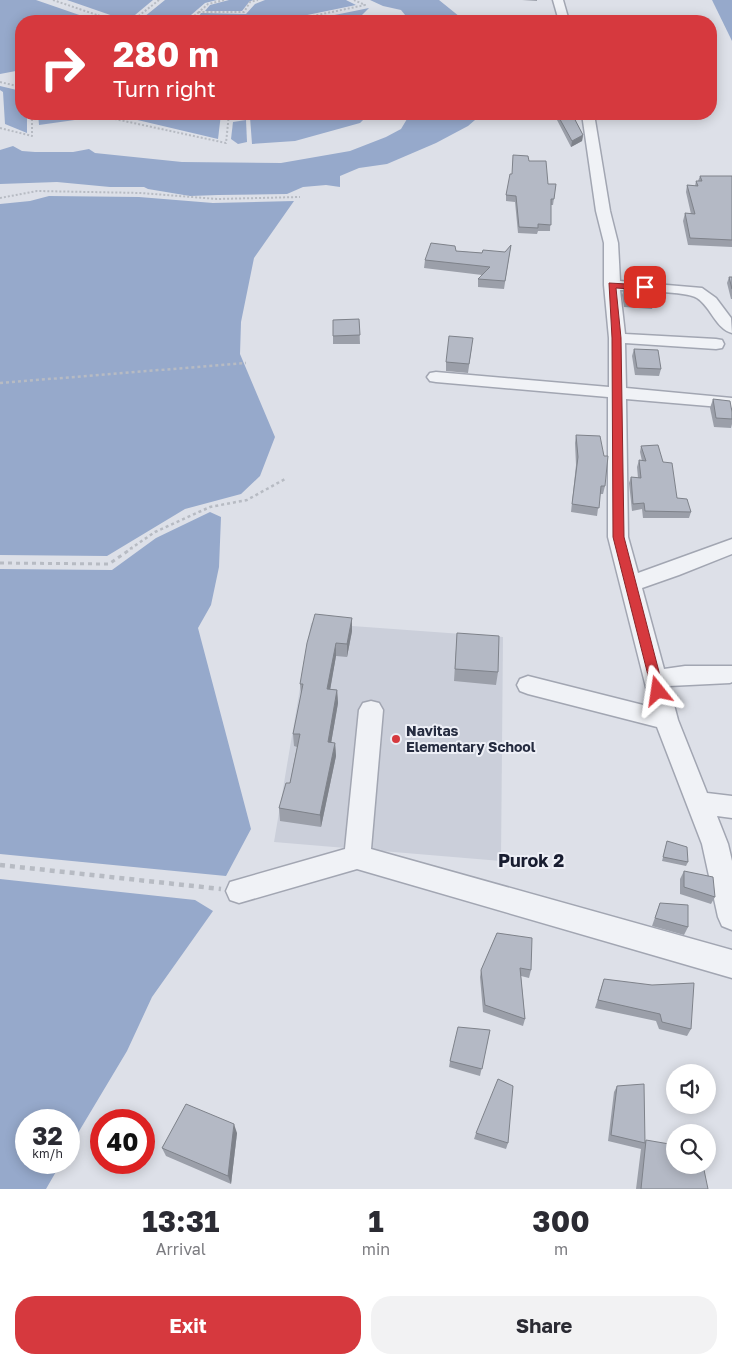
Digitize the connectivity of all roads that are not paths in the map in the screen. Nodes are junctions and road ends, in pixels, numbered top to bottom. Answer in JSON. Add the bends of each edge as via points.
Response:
{"nodes":[{"id":1,"x":558,"y":0,"type":"edge"},
{"id":2,"x":562,"y":15,"type":"edge"},
{"id":3,"x":589,"y":120,"type":"edge"},
{"id":4,"x":612,"y":285,"type":"junction"},
{"id":5,"x":732,"y":328,"type":"edge"},
{"id":6,"x":617,"y":338,"type":"junction"},
{"id":7,"x":716,"y":344,"type":"dead end"},
{"id":8,"x":436,"y":377,"type":"dead end"},
{"id":9,"x":616,"y":393,"type":"junction"},
{"id":10,"x":732,"y":403,"type":"edge"},
{"id":11,"x":732,"y":546,"type":"edge"},
{"id":12,"x":629,"y":584,"type":"junction"},
{"id":13,"x":730,"y":674,"type":"dead end"},
{"id":14,"x":655,"y":679,"type":"junction"},
{"id":15,"x":528,"y":686,"type":"dead end"},
{"id":16,"x":371,"y":710,"type":"dead end"},
{"id":17,"x":666,"y":720,"type":"junction"},
{"id":18,"x":699,"y":803,"type":"junction"},
{"id":19,"x":732,"y":807,"type":"edge"},
{"id":20,"x":357,"y":857,"type":"junction"},
{"id":21,"x":239,"y":891,"type":"road end"},
{"id":22,"x":732,"y":918,"type":"edge"},
{"id":23,"x":732,"y":964,"type":"edge"}],
"edges":[{"from":1,"to":2,"type":"street"},
{"from":3,"to":4,"type":"street","via":[[611,243]]},
{"from":4,"to":5,"type":"street","via":[[696,291],[705,295]]},
{"from":4,"to":6,"type":"street"},
{"from":6,"to":7,"type":"street"},
{"from":6,"to":9,"type":"street"},
{"from":8,"to":9,"type":"street"},
{"from":9,"to":10,"type":"street"},
{"from":9,"to":12,"type":"street","via":[[618,537]]},
{"from":11,"to":12,"type":"street"},
{"from":12,"to":14,"type":"street"},
{"from":13,"to":14,"type":"street"},
{"from":14,"to":17,"type":"street"},
{"from":15,"to":17,"type":"street"},
{"from":16,"to":20,"type":"street"},
{"from":17,"to":18,"type":"street"},
{"from":18,"to":19,"type":"street"},
{"from":18,"to":22,"type":"street","via":[[715,844]]},
{"from":20,"to":21,"type":"street"},
{"from":20,"to":23,"type":"street"}]}
